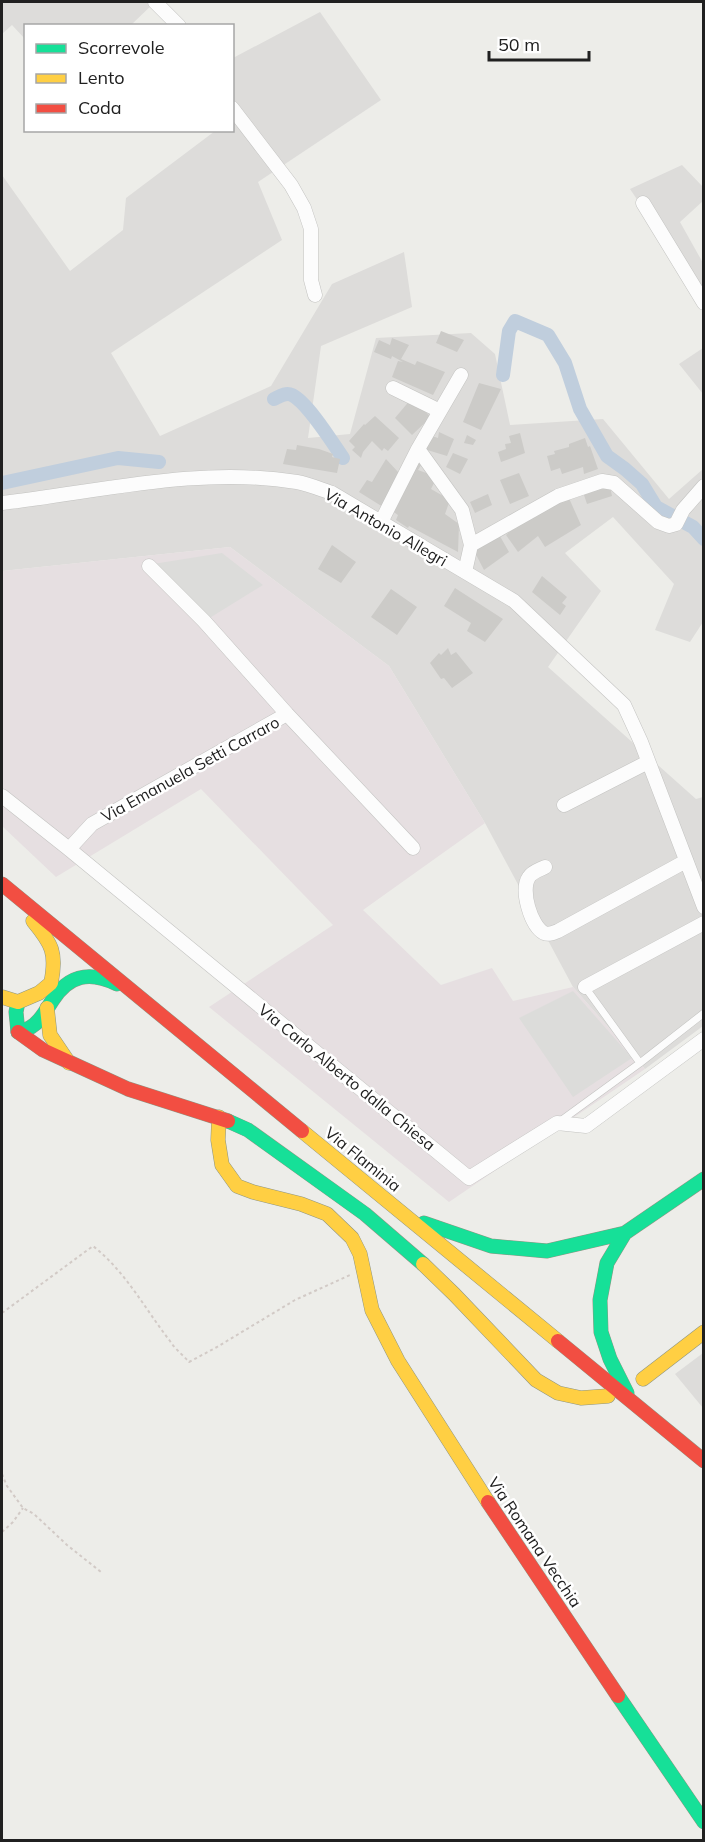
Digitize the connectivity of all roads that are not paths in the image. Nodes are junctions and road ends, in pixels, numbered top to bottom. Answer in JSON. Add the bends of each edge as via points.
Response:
{"nodes":[{"id":1,"x":155,"y":2,"type":"edge"},
{"id":2,"x":177,"y":24,"type":"edge"},
{"id":3,"x":234,"y":111,"type":"edge"},
{"id":4,"x":643,"y":203,"type":"dead end"},
{"id":5,"x":315,"y":295,"type":"dead end"},
{"id":6,"x":704,"y":303,"type":"edge"},
{"id":7,"x":461,"y":375,"type":"dead end"},
{"id":8,"x":393,"y":388,"type":"dead end"},
{"id":9,"x":440,"y":411,"type":"junction"},
{"id":10,"x":418,"y":449,"type":"junction"},
{"id":11,"x":704,"y":486,"type":"edge"},
{"id":12,"x":2,"y":503,"type":"edge"},
{"id":13,"x":381,"y":522,"type":"junction"},
{"id":14,"x":471,"y":545,"type":"junction"},
{"id":15,"x":149,"y":566,"type":"dead end"},
{"id":16,"x":465,"y":572,"type":"junction"},
{"id":17,"x":286,"y":714,"type":"junction"},
{"id":18,"x":648,"y":762,"type":"junction"},
{"id":19,"x":2,"y":796,"type":"edge"},
{"id":20,"x":564,"y":805,"type":"dead end"},
{"id":21,"x":413,"y":848,"type":"dead end"},
{"id":22,"x":69,"y":849,"type":"junction"},
{"id":23,"x":686,"y":861,"type":"junction"},
{"id":24,"x":544,"y":867,"type":"dead end"},
{"id":25,"x":2,"y":884,"type":"edge"},
{"id":26,"x":17,"y":896,"type":"junction"},
{"id":27,"x":704,"y":907,"type":"edge"},
{"id":28,"x":704,"y":923,"type":"edge"},
{"id":29,"x":585,"y":987,"type":"joint"},
{"id":30,"x":128,"y":988,"type":"junction"},
{"id":31,"x":2,"y":997,"type":"edge"},
{"id":32,"x":18,"y":1002,"type":"junction"},
{"id":33,"x":47,"y":1008,"type":"junction"},
{"id":34,"x":704,"y":1013,"type":"edge"},
{"id":35,"x":2,"y":1017,"type":"edge"},
{"id":36,"x":18,"y":1032,"type":"junction"},
{"id":37,"x":704,"y":1039,"type":"edge"},
{"id":38,"x":69,"y":1063,"type":"junction"},
{"id":39,"x":640,"y":1063,"type":"junction"},
{"id":40,"x":219,"y":1118,"type":"junction"},
{"id":41,"x":557,"y":1123,"type":"junction"},
{"id":42,"x":704,"y":1179,"type":"edge"},
{"id":43,"x":408,"y":1217,"type":"junction"},
{"id":44,"x":625,"y":1233,"type":"junction"},
{"id":45,"x":704,"y":1332,"type":"edge"},
{"id":46,"x":644,"y":1380,"type":"dead end"},
{"id":47,"x":608,"y":1396,"type":"dead end"},
{"id":48,"x":630,"y":1401,"type":"junction"},
{"id":49,"x":704,"y":1461,"type":"edge"},
{"id":50,"x":704,"y":1822,"type":"edge"}],
"edges":[{"from":1,"to":2,"type":"street"},
{"from":3,"to":5,"type":"street","via":[[304,208],[311,229],[311,280]]},
{"from":4,"to":6,"type":"street"},
{"from":7,"to":9,"type":"street"},
{"from":8,"to":9,"type":"street"},
{"from":9,"to":10,"type":"street"},
{"from":10,"to":13,"type":"street"},
{"from":10,"to":14,"type":"street","via":[[462,510]]},
{"from":11,"to":14,"type":"street","via":[[676,524],[669,526],[658,522],[614,483],[602,481],[558,496]]},
{"from":12,"to":13,"type":"street","name":"Via Antonio Allegri","via":[[176,479],[247,478],[298,482],[332,493]]},
{"from":13,"to":16,"type":"street","name":"Via Antonio Allegri"},
{"from":14,"to":16,"type":"street"},
{"from":15,"to":17,"type":"street","name":"Via Emanuela Setti Carraro"},
{"from":16,"to":18,"type":"street","name":"Via Antonio Allegri","via":[[514,601],[624,705]]},
{"from":17,"to":21,"type":"street","name":"Via Emanuela Setti Carraro"},
{"from":17,"to":22,"type":"street","name":"Via Emanuela Setti Carraro","via":[[92,824]]},
{"from":18,"to":20,"type":"street"},
{"from":18,"to":23,"type":"street","name":"Via Antonio Allegri"},
{"from":19,"to":22,"type":"street","name":"Via Carlo Alberto dalla Chiesa"},
{"from":22,"to":41,"type":"street","name":"Via Carlo Alberto dalla Chiesa","via":[[469,1178]]},
{"from":23,"to":24,"type":"street","via":[[548,934],[537,927],[526,901],[525,886],[530,875]]},
{"from":23,"to":27,"type":"street","name":"Via Antonio Allegri"},
{"from":25,"to":26,"type":"main road","name":"Via Flaminia"},
{"from":26,"to":30,"type":"main road","name":"Via Flaminia"},
{"from":26,"to":32,"type":"main road","via":[[51,943],[55,961],[51,983]]},
{"from":28,"to":29,"type":"street"},
{"from":29,"to":39,"type":"lane"},
{"from":30,"to":33,"type":"main road","via":[[97,976],[78,978],[63,984]]},
{"from":30,"to":43,"type":"main road","name":"Via Flaminia"},
{"from":31,"to":32,"type":"main road"},
{"from":32,"to":36,"type":"main road"},
{"from":33,"to":36,"type":"main road","via":[[40,1022],[28,1031]]},
{"from":33,"to":38,"type":"main road","via":[[50,1035]]},
{"from":34,"to":39,"type":"lane","name":"Via Carlo Alberto dalla Chiesa"},
{"from":35,"to":36,"type":"street"},
{"from":36,"to":38,"type":"main road"},
{"from":37,"to":41,"type":"street","via":[[586,1126]]},
{"from":38,"to":40,"type":"main road","via":[[128,1089]]},
{"from":39,"to":41,"type":"lane","name":"Via Carlo Alberto dalla Chiesa"},
{"from":40,"to":47,"type":"main road","via":[[248,1130],[365,1214],[446,1286],[536,1380],[558,1393],[581,1398]]},
{"from":40,"to":50,"type":"main road","name":"Via Romana Vecchia","via":[[222,1165],[237,1186],[327,1214],[352,1238],[360,1254],[372,1310],[398,1362],[513,1542]]},
{"from":42,"to":44,"type":"main road"},
{"from":43,"to":44,"type":"main road","via":[[491,1246],[547,1251]]},
{"from":43,"to":48,"type":"main road","name":"Via Flaminia"},
{"from":44,"to":48,"type":"main road","via":[[607,1263],[600,1300],[601,1332]]},
{"from":45,"to":46,"type":"main road"},
{"from":48,"to":49,"type":"main road","name":"Via Flaminia"}]}
